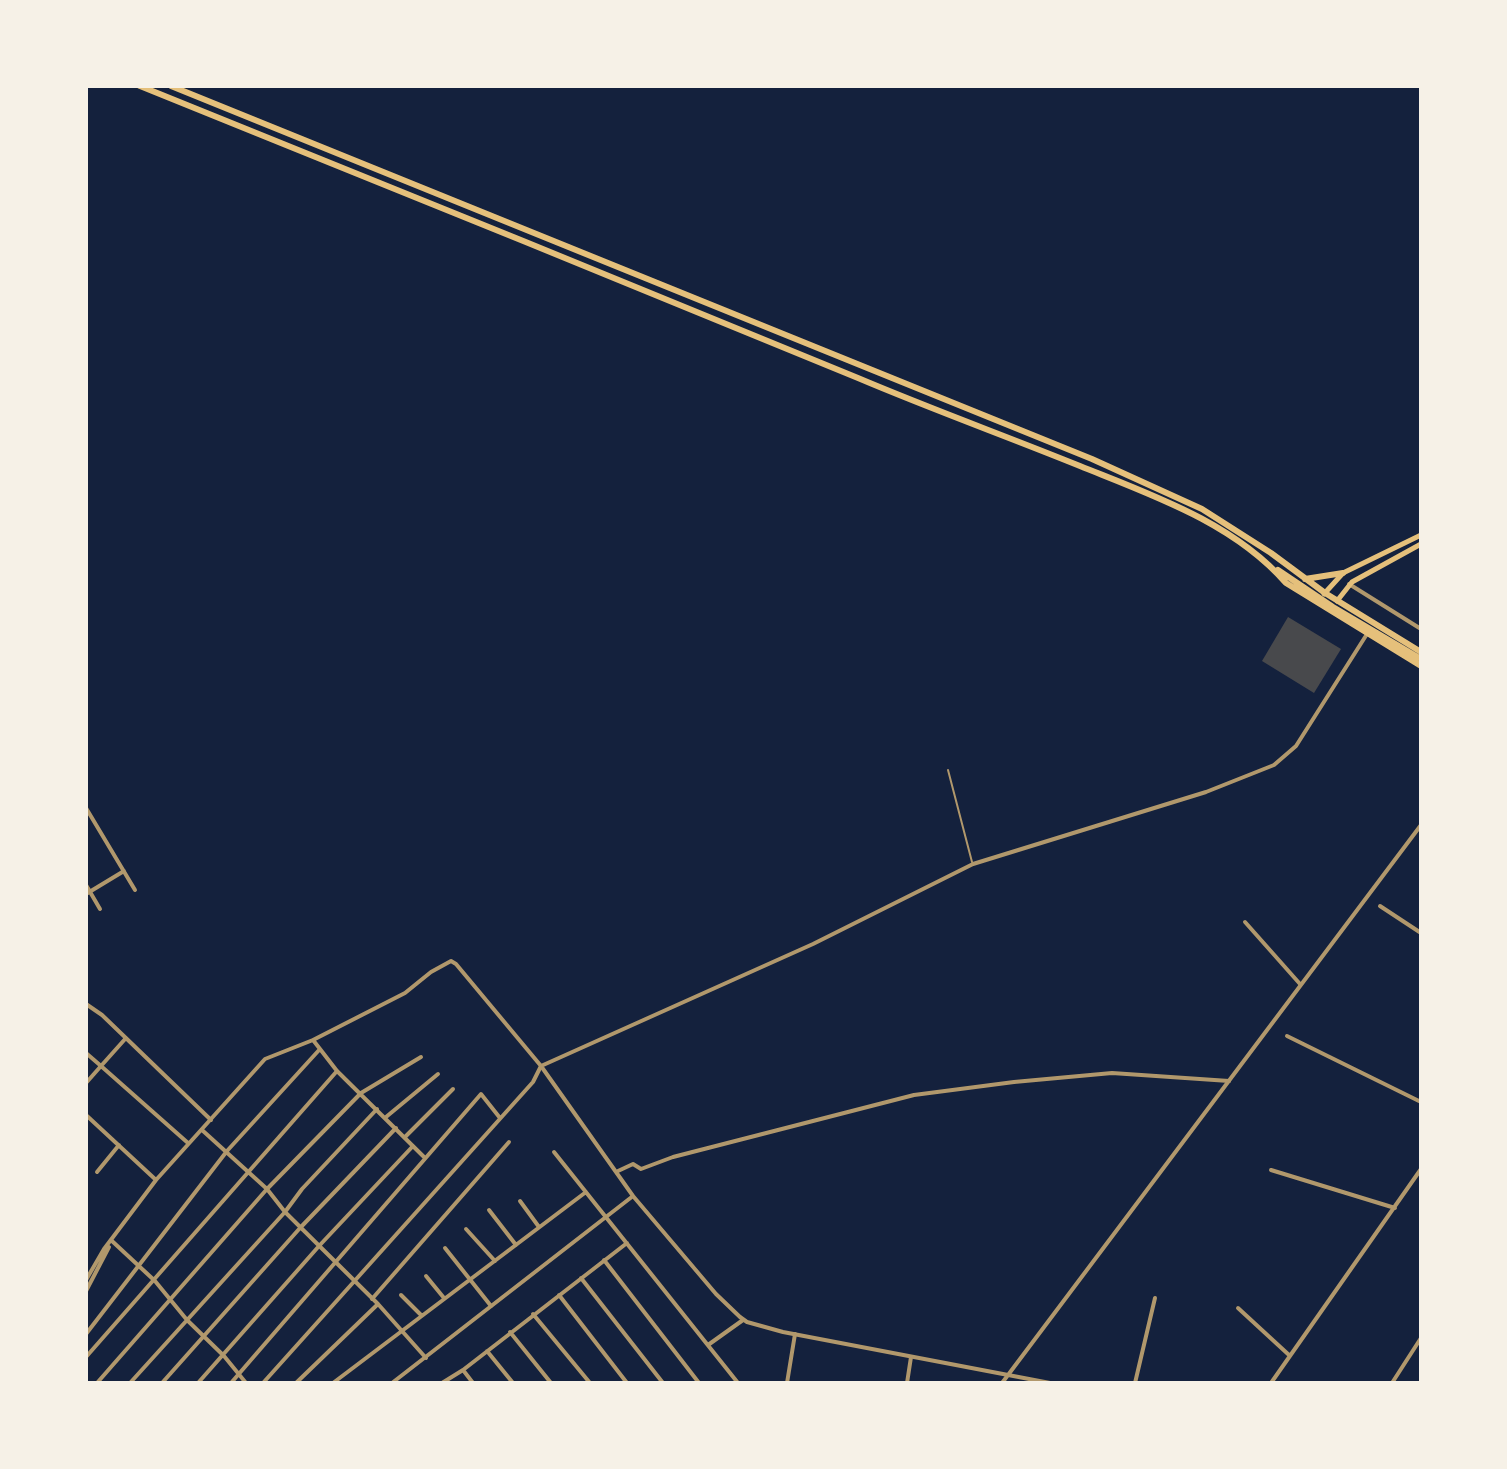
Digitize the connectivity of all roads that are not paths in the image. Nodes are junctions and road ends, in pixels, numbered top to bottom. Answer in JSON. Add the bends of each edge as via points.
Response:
{"nodes":[{"id":1,"x":140,"y":86,"type":"edge"},
{"id":2,"x":171,"y":86,"type":"edge"},
{"id":3,"x":1092,"y":459,"type":"junction"},
{"id":4,"x":1087,"y":469,"type":"junction"},
{"id":5,"x":1421,"y":535,"type":"edge"},
{"id":6,"x":1420,"y":546,"type":"edge"},
{"id":7,"x":1270,"y":565,"type":"junction"},
{"id":8,"x":1343,"y":573,"type":"junction"},
{"id":9,"x":1305,"y":579,"type":"junction"},
{"id":10,"x":1349,"y":584,"type":"junction"},
{"id":11,"x":1323,"y":596,"type":"junction"},
{"id":12,"x":1335,"y":604,"type":"junction"},
{"id":13,"x":1421,"y":629,"type":"edge"},
{"id":14,"x":1367,"y":634,"type":"junction"},
{"id":15,"x":1421,"y":652,"type":"edge"},
{"id":16,"x":1421,"y":659,"type":"edge"},
{"id":17,"x":1421,"y":666,"type":"edge"},
{"id":18,"x":948,"y":770,"type":"dead end"},
{"id":19,"x":86,"y":808,"type":"edge"},
{"id":20,"x":1421,"y":825,"type":"edge"},
{"id":21,"x":973,"y":864,"type":"junction"},
{"id":22,"x":124,"y":871,"type":"junction"},
{"id":23,"x":86,"y":885,"type":"edge"},
{"id":24,"x":135,"y":890,"type":"dead end"},
{"id":25,"x":88,"y":893,"type":"edge"},
{"id":26,"x":1380,"y":906,"type":"dead end"},
{"id":27,"x":100,"y":909,"type":"dead end"},
{"id":28,"x":1245,"y":922,"type":"dead end"},
{"id":29,"x":1421,"y":933,"type":"edge"},
{"id":30,"x":1300,"y":984,"type":"junction"},
{"id":31,"x":86,"y":1004,"type":"edge"},
{"id":32,"x":1287,"y":1036,"type":"dead end"},
{"id":33,"x":126,"y":1038,"type":"junction"},
{"id":34,"x":313,"y":1040,"type":"junction"},
{"id":35,"x":320,"y":1049,"type":"junction"},
{"id":36,"x":86,"y":1053,"type":"edge"},
{"id":37,"x":421,"y":1057,"type":"dead end"},
{"id":38,"x":101,"y":1066,"type":"junction"},
{"id":39,"x":541,"y":1066,"type":"junction"},
{"id":40,"x":337,"y":1071,"type":"junction"},
{"id":41,"x":438,"y":1074,"type":"dead end"},
{"id":42,"x":1229,"y":1081,"type":"junction"},
{"id":43,"x":86,"y":1083,"type":"edge"},
{"id":44,"x":453,"y":1089,"type":"dead end"},
{"id":45,"x":361,"y":1093,"type":"junction"},
{"id":46,"x":1421,"y":1102,"type":"edge"},
{"id":47,"x":377,"y":1109,"type":"junction"},
{"id":48,"x":86,"y":1115,"type":"edge"},
{"id":49,"x":386,"y":1117,"type":"junction"},
{"id":50,"x":500,"y":1118,"type":"junction"},
{"id":51,"x":211,"y":1120,"type":"junction"},
{"id":52,"x":396,"y":1128,"type":"junction"},
{"id":53,"x":202,"y":1130,"type":"junction"},
{"id":54,"x":405,"y":1137,"type":"junction"},
{"id":55,"x":509,"y":1142,"type":"dead end"},
{"id":56,"x":188,"y":1143,"type":"junction"},
{"id":57,"x":119,"y":1145,"type":"junction"},
{"id":58,"x":413,"y":1146,"type":"junction"},
{"id":59,"x":227,"y":1151,"type":"junction"},
{"id":60,"x":554,"y":1152,"type":"dead end"},
{"id":61,"x":425,"y":1158,"type":"junction"},
{"id":62,"x":1421,"y":1169,"type":"edge"},
{"id":63,"x":1271,"y":1170,"type":"dead end"},
{"id":64,"x":618,"y":1171,"type":"junction"},
{"id":65,"x":97,"y":1172,"type":"dead end"},
{"id":66,"x":249,"y":1172,"type":"junction"},
{"id":67,"x":156,"y":1180,"type":"junction"},
{"id":68,"x":267,"y":1189,"type":"junction"},
{"id":69,"x":586,"y":1192,"type":"junction"},
{"id":70,"x":633,"y":1196,"type":"junction"},
{"id":71,"x":520,"y":1201,"type":"dead end"},
{"id":72,"x":1395,"y":1208,"type":"junction"},
{"id":73,"x":489,"y":1210,"type":"dead end"},
{"id":74,"x":285,"y":1212,"type":"junction"},
{"id":75,"x":605,"y":1215,"type":"junction"},
{"id":76,"x":539,"y":1227,"type":"junction"},
{"id":77,"x":300,"y":1228,"type":"junction"},
{"id":78,"x":466,"y":1229,"type":"dead end"},
{"id":79,"x":111,"y":1243,"type":"junction"},
{"id":80,"x":627,"y":1243,"type":"junction"},
{"id":81,"x":516,"y":1245,"type":"junction"},
{"id":82,"x":319,"y":1246,"type":"junction"},
{"id":83,"x":445,"y":1248,"type":"dead end"},
{"id":84,"x":604,"y":1260,"type":"junction"},
{"id":85,"x":495,"y":1261,"type":"junction"},
{"id":86,"x":336,"y":1263,"type":"junction"},
{"id":87,"x":139,"y":1264,"type":"junction"},
{"id":88,"x":426,"y":1276,"type":"dead end"},
{"id":89,"x":581,"y":1278,"type":"junction"},
{"id":90,"x":86,"y":1279,"type":"edge"},
{"id":91,"x":469,"y":1279,"type":"junction"},
{"id":92,"x":155,"y":1281,"type":"junction"},
{"id":93,"x":354,"y":1281,"type":"junction"},
{"id":94,"x":86,"y":1291,"type":"edge"},
{"id":95,"x":401,"y":1295,"type":"dead end"},
{"id":96,"x":559,"y":1295,"type":"junction"},
{"id":97,"x":444,"y":1298,"type":"junction"},
{"id":98,"x":1155,"y":1298,"type":"dead end"},
{"id":99,"x":169,"y":1299,"type":"junction"},
{"id":100,"x":372,"y":1299,"type":"junction"},
{"id":101,"x":378,"y":1304,"type":"junction"},
{"id":102,"x":491,"y":1306,"type":"junction"},
{"id":103,"x":1238,"y":1308,"type":"dead end"},
{"id":104,"x":533,"y":1314,"type":"junction"},
{"id":105,"x":421,"y":1315,"type":"junction"},
{"id":106,"x":187,"y":1320,"type":"junction"},
{"id":107,"x":743,"y":1320,"type":"junction"},
{"id":108,"x":402,"y":1329,"type":"junction"},
{"id":109,"x":510,"y":1332,"type":"junction"},
{"id":110,"x":86,"y":1334,"type":"edge"},
{"id":111,"x":795,"y":1334,"type":"junction"},
{"id":112,"x":204,"y":1338,"type":"junction"},
{"id":113,"x":1421,"y":1338,"type":"edge"},
{"id":114,"x":708,"y":1345,"type":"junction"},
{"id":115,"x":487,"y":1351,"type":"junction"},
{"id":116,"x":1289,"y":1355,"type":"junction"},
{"id":117,"x":224,"y":1356,"type":"junction"},
{"id":118,"x":86,"y":1357,"type":"edge"},
{"id":119,"x":911,"y":1357,"type":"junction"},
{"id":120,"x":426,"y":1358,"type":"junction"},
{"id":121,"x":463,"y":1370,"type":"junction"},
{"id":122,"x":239,"y":1374,"type":"junction"},
{"id":123,"x":1009,"y":1374,"type":"junction"},
{"id":124,"x":400,"y":1381,"type":"edge"},
{"id":125,"x":444,"y":1382,"type":"edge"},
{"id":126,"x":97,"y":1383,"type":"edge"},
{"id":127,"x":130,"y":1383,"type":"edge"},
{"id":128,"x":162,"y":1383,"type":"edge"},
{"id":129,"x":198,"y":1383,"type":"edge"},
{"id":130,"x":231,"y":1383,"type":"edge"},
{"id":131,"x":246,"y":1383,"type":"edge"},
{"id":132,"x":263,"y":1383,"type":"edge"},
{"id":133,"x":296,"y":1383,"type":"edge"},
{"id":134,"x":333,"y":1383,"type":"edge"},
{"id":135,"x":392,"y":1383,"type":"edge"},
{"id":136,"x":473,"y":1383,"type":"edge"},
{"id":137,"x":513,"y":1383,"type":"edge"},
{"id":138,"x":551,"y":1383,"type":"edge"},
{"id":139,"x":590,"y":1383,"type":"edge"},
{"id":140,"x":627,"y":1383,"type":"edge"},
{"id":141,"x":663,"y":1383,"type":"edge"},
{"id":142,"x":699,"y":1383,"type":"edge"},
{"id":143,"x":738,"y":1383,"type":"edge"},
{"id":144,"x":787,"y":1383,"type":"edge"},
{"id":145,"x":907,"y":1383,"type":"edge"},
{"id":146,"x":1002,"y":1383,"type":"edge"},
{"id":147,"x":1050,"y":1383,"type":"edge"},
{"id":148,"x":1135,"y":1383,"type":"edge"},
{"id":149,"x":1271,"y":1383,"type":"edge"},
{"id":150,"x":1392,"y":1383,"type":"edge"}],
"edges":[{"from":1,"to":4,"type":"main road"},
{"from":2,"to":3,"type":"main road"},
{"from":3,"to":4,"type":"main road"},
{"from":3,"to":9,"type":"main road","via":[[1202,509]]},
{"from":4,"to":7,"type":"main road","via":[[1196,516]]},
{"from":5,"to":8,"type":"main road"},
{"from":6,"to":10,"type":"main road"},
{"from":7,"to":11,"type":"main road"},
{"from":7,"to":14,"type":"main road","via":[[1286,583]]},
{"from":8,"to":9,"type":"main road"},
{"from":8,"to":11,"type":"main road"},
{"from":9,"to":11,"type":"main road"},
{"from":10,"to":12,"type":"main road"},
{"from":10,"to":13,"type":"street"},
{"from":11,"to":12,"type":"main road"},
{"from":12,"to":15,"type":"main road"},
{"from":12,"to":16,"type":"main road"},
{"from":14,"to":17,"type":"main road"},
{"from":14,"to":21,"type":"street","via":[[1296,746],[1274,765],[1206,792]]},
{"from":18,"to":21,"type":"lane"},
{"from":19,"to":22,"type":"street"},
{"from":20,"to":30,"type":"street"},
{"from":21,"to":39,"type":"street","via":[[813,944]]},
{"from":22,"to":24,"type":"street"},
{"from":22,"to":25,"type":"street"},
{"from":23,"to":25,"type":"street"},
{"from":25,"to":27,"type":"street"},
{"from":26,"to":29,"type":"street"},
{"from":28,"to":30,"type":"street"},
{"from":30,"to":42,"type":"street"},
{"from":31,"to":33,"type":"street"},
{"from":32,"to":46,"type":"street"},
{"from":33,"to":38,"type":"street"},
{"from":33,"to":51,"type":"street"},
{"from":34,"to":35,"type":"street"},
{"from":34,"to":39,"type":"street","via":[[405,993],[451,961]]},
{"from":34,"to":51,"type":"street","via":[[265,1059]]},
{"from":35,"to":40,"type":"street"},
{"from":35,"to":59,"type":"street"},
{"from":36,"to":38,"type":"street"},
{"from":37,"to":45,"type":"street"},
{"from":38,"to":43,"type":"street"},
{"from":38,"to":56,"type":"street"},
{"from":39,"to":50,"type":"street"},
{"from":39,"to":64,"type":"street"},
{"from":40,"to":45,"type":"street"},
{"from":40,"to":66,"type":"street"},
{"from":41,"to":49,"type":"street"},
{"from":42,"to":64,"type":"street","via":[[1112,1073],[914,1095]]},
{"from":42,"to":123,"type":"street"},
{"from":44,"to":54,"type":"street"},
{"from":45,"to":47,"type":"street"},
{"from":45,"to":68,"type":"street"},
{"from":47,"to":49,"type":"street"},
{"from":47,"to":74,"type":"street"},
{"from":48,"to":57,"type":"street"},
{"from":49,"to":52,"type":"street"},
{"from":50,"to":61,"type":"street","via":[[481,1094]]},
{"from":50,"to":93,"type":"street"},
{"from":51,"to":53,"type":"street"},
{"from":52,"to":54,"type":"street"},
{"from":52,"to":77,"type":"street"},
{"from":53,"to":56,"type":"street"},
{"from":53,"to":59,"type":"street"},
{"from":54,"to":58,"type":"street"},
{"from":55,"to":100,"type":"street"},
{"from":56,"to":67,"type":"street"},
{"from":57,"to":65,"type":"street"},
{"from":57,"to":67,"type":"street"},
{"from":58,"to":61,"type":"street"},
{"from":58,"to":82,"type":"street"},
{"from":59,"to":66,"type":"street"},
{"from":59,"to":87,"type":"street"},
{"from":60,"to":69,"type":"street"},
{"from":61,"to":86,"type":"street"},
{"from":62,"to":72,"type":"street"},
{"from":63,"to":72,"type":"street"},
{"from":64,"to":70,"type":"street"},
{"from":66,"to":68,"type":"street"},
{"from":66,"to":92,"type":"street"},
{"from":67,"to":79,"type":"street"},
{"from":68,"to":74,"type":"street"},
{"from":68,"to":99,"type":"street"},
{"from":69,"to":75,"type":"street"},
{"from":69,"to":76,"type":"street"},
{"from":70,"to":75,"type":"street"},
{"from":70,"to":107,"type":"street"},
{"from":71,"to":76,"type":"street"},
{"from":72,"to":116,"type":"street"},
{"from":73,"to":81,"type":"street"},
{"from":74,"to":77,"type":"street"},
{"from":74,"to":106,"type":"street"},
{"from":75,"to":80,"type":"street"},
{"from":75,"to":102,"type":"street"},
{"from":76,"to":81,"type":"street"},
{"from":77,"to":82,"type":"street"},
{"from":77,"to":112,"type":"street"},
{"from":78,"to":85,"type":"street"},
{"from":79,"to":87,"type":"street"},
{"from":79,"to":90,"type":"street"},
{"from":79,"to":94,"type":"street"},
{"from":80,"to":84,"type":"street"},
{"from":80,"to":114,"type":"street"},
{"from":81,"to":85,"type":"street"},
{"from":82,"to":86,"type":"street"},
{"from":82,"to":117,"type":"street"},
{"from":83,"to":91,"type":"street"},
{"from":84,"to":89,"type":"street"},
{"from":84,"to":142,"type":"street"},
{"from":85,"to":91,"type":"street"},
{"from":86,"to":93,"type":"street"},
{"from":86,"to":122,"type":"street"},
{"from":87,"to":92,"type":"street"},
{"from":87,"to":110,"type":"street"},
{"from":88,"to":97,"type":"street"},
{"from":89,"to":96,"type":"street"},
{"from":89,"to":141,"type":"street"},
{"from":91,"to":97,"type":"street"},
{"from":91,"to":102,"type":"street"},
{"from":92,"to":99,"type":"street"},
{"from":92,"to":118,"type":"street"},
{"from":93,"to":100,"type":"street"},
{"from":93,"to":132,"type":"street"},
{"from":95,"to":105,"type":"street"},
{"from":96,"to":104,"type":"street"},
{"from":96,"to":140,"type":"street"},
{"from":97,"to":105,"type":"street"},
{"from":98,"to":148,"type":"street"},
{"from":99,"to":106,"type":"street"},
{"from":99,"to":126,"type":"street"},
{"from":100,"to":101,"type":"street"},
{"from":101,"to":108,"type":"street"},
{"from":101,"to":133,"type":"street"},
{"from":102,"to":120,"type":"street"},
{"from":103,"to":116,"type":"street"},
{"from":104,"to":109,"type":"street"},
{"from":104,"to":139,"type":"street"},
{"from":105,"to":108,"type":"street"},
{"from":106,"to":112,"type":"street"},
{"from":106,"to":127,"type":"street"},
{"from":107,"to":111,"type":"street"},
{"from":107,"to":114,"type":"street"},
{"from":108,"to":120,"type":"street"},
{"from":108,"to":134,"type":"street"},
{"from":109,"to":115,"type":"street"},
{"from":109,"to":138,"type":"street"},
{"from":111,"to":119,"type":"street"},
{"from":111,"to":144,"type":"street"},
{"from":112,"to":117,"type":"street"},
{"from":112,"to":128,"type":"street"},
{"from":113,"to":150,"type":"street"},
{"from":114,"to":143,"type":"street"},
{"from":115,"to":121,"type":"street"},
{"from":115,"to":137,"type":"street"},
{"from":116,"to":149,"type":"street"},
{"from":117,"to":122,"type":"street"},
{"from":117,"to":129,"type":"street"},
{"from":119,"to":123,"type":"street"},
{"from":119,"to":145,"type":"street"},
{"from":120,"to":124,"type":"street"},
{"from":121,"to":125,"type":"street"},
{"from":121,"to":136,"type":"street"},
{"from":122,"to":130,"type":"street"},
{"from":122,"to":131,"type":"street"},
{"from":123,"to":146,"type":"street"},
{"from":123,"to":147,"type":"street"},
{"from":124,"to":135,"type":"street"}]}
